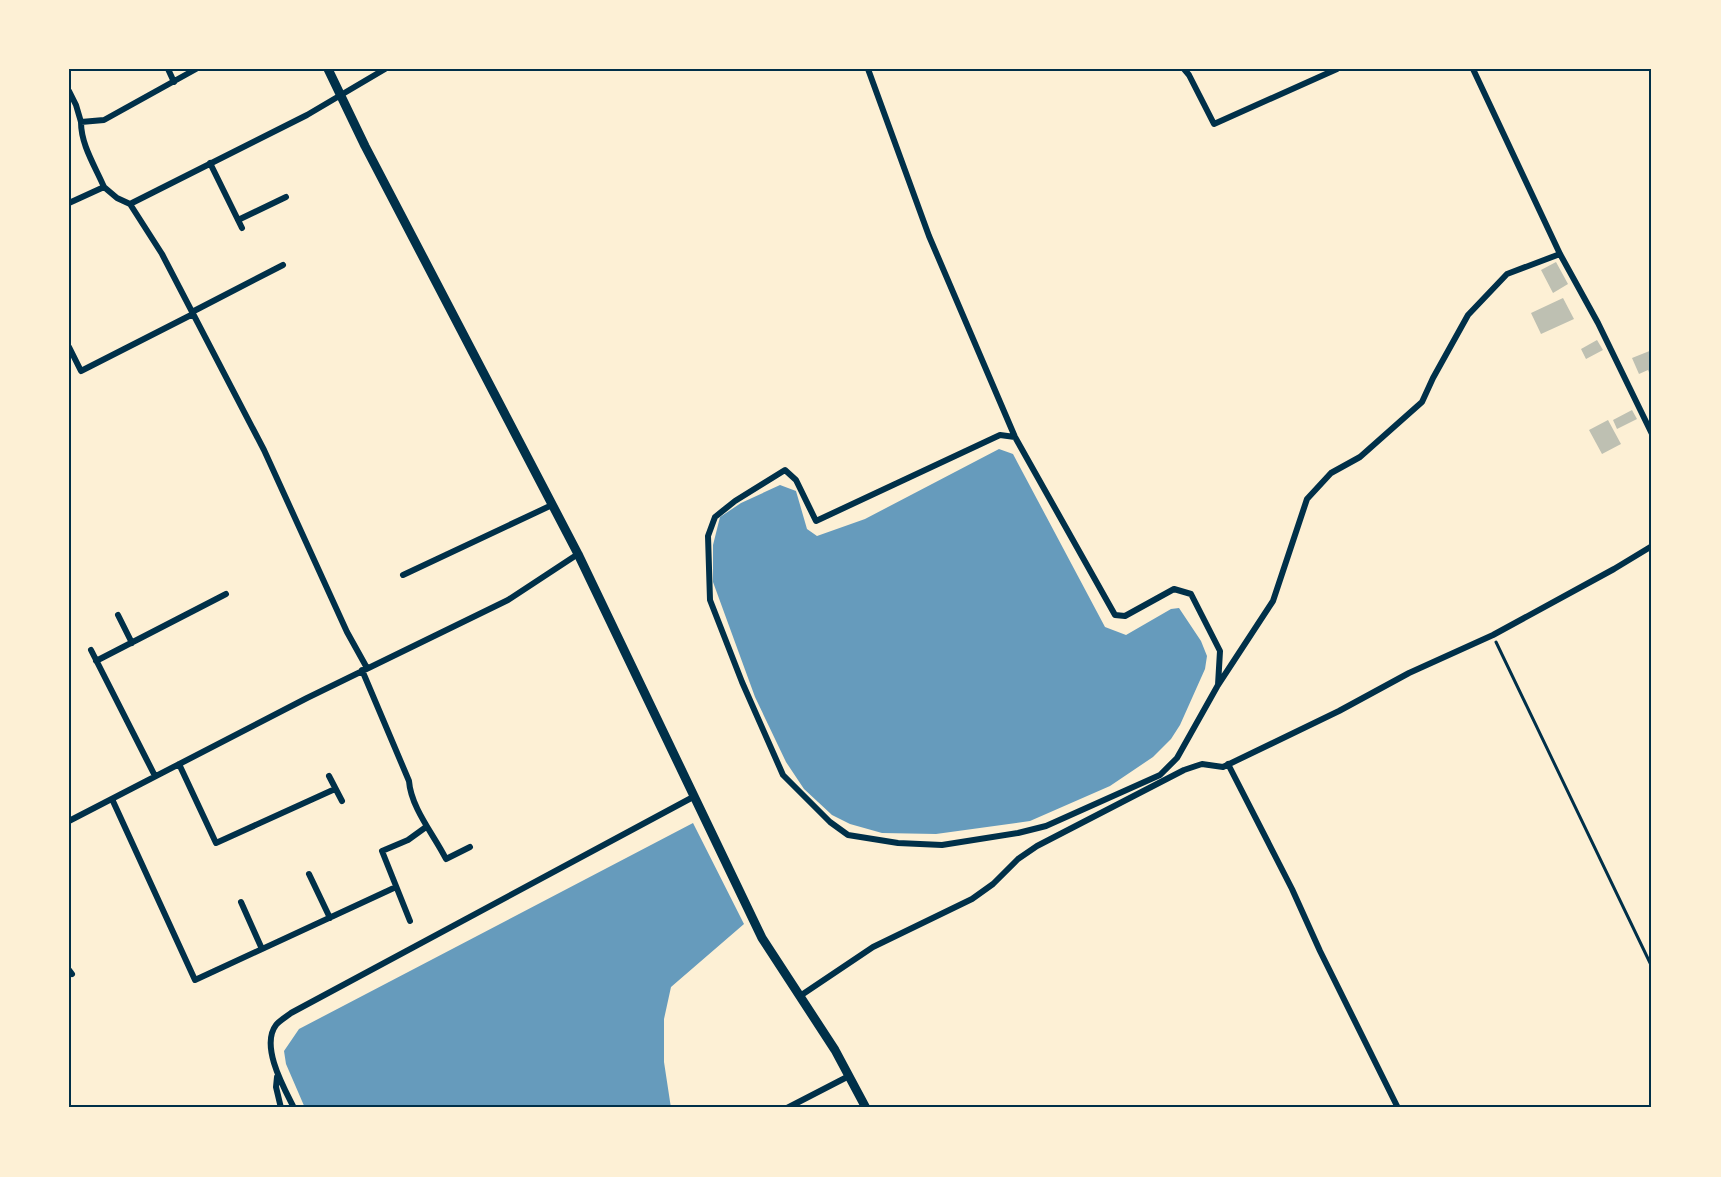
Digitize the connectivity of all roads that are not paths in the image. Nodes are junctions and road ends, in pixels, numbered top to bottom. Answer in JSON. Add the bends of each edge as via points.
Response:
{"nodes":[{"id":1,"x":168,"y":69,"type":"edge"},
{"id":2,"x":196,"y":69,"type":"edge"},
{"id":3,"x":328,"y":69,"type":"edge"},
{"id":4,"x":385,"y":69,"type":"edge"},
{"id":5,"x":868,"y":69,"type":"edge"},
{"id":6,"x":1184,"y":69,"type":"edge"},
{"id":7,"x":1337,"y":69,"type":"edge"},
{"id":8,"x":1473,"y":69,"type":"edge"},
{"id":9,"x":174,"y":82,"type":"junction"},
{"id":10,"x":69,"y":91,"type":"edge"},
{"id":11,"x":341,"y":96,"type":"junction"},
{"id":12,"x":81,"y":122,"type":"junction"},
{"id":13,"x":210,"y":163,"type":"junction"},
{"id":14,"x":104,"y":187,"type":"junction"},
{"id":15,"x":286,"y":197,"type":"dead end"},
{"id":16,"x":69,"y":203,"type":"edge"},
{"id":17,"x":130,"y":204,"type":"junction"},
{"id":18,"x":238,"y":220,"type":"junction"},
{"id":19,"x":242,"y":228,"type":"dead end"},
{"id":20,"x":1560,"y":254,"type":"junction"},
{"id":21,"x":283,"y":266,"type":"dead end"},
{"id":22,"x":193,"y":313,"type":"junction"},
{"id":23,"x":69,"y":347,"type":"edge"},
{"id":24,"x":1652,"y":434,"type":"edge"},
{"id":25,"x":1015,"y":437,"type":"junction"},
{"id":26,"x":552,"y":505,"type":"junction"},
{"id":27,"x":1652,"y":546,"type":"edge"},
{"id":28,"x":578,"y":554,"type":"junction"},
{"id":29,"x":403,"y":575,"type":"dead end"},
{"id":30,"x":226,"y":594,"type":"dead end"},
{"id":31,"x":117,"y":615,"type":"dead end"},
{"id":32,"x":132,"y":643,"type":"junction"},
{"id":33,"x":91,"y":650,"type":"dead end"},
{"id":34,"x":96,"y":661,"type":"junction"},
{"id":35,"x":365,"y":669,"type":"junction"},
{"id":36,"x":1218,"y":686,"type":"junction"},
{"id":37,"x":179,"y":764,"type":"junction"},
{"id":38,"x":1228,"y":764,"type":"junction"},
{"id":39,"x":155,"y":776,"type":"junction"},
{"id":40,"x":329,"y":776,"type":"dead end"},
{"id":41,"x":335,"y":789,"type":"junction"},
{"id":42,"x":695,"y":796,"type":"junction"},
{"id":43,"x":112,"y":799,"type":"junction"},
{"id":44,"x":342,"y":801,"type":"dead end"},
{"id":45,"x":69,"y":820,"type":"edge"},
{"id":46,"x":426,"y":827,"type":"junction"},
{"id":47,"x":470,"y":847,"type":"dead end"},
{"id":48,"x":309,"y":874,"type":"dead end"},
{"id":49,"x":396,"y":888,"type":"junction"},
{"id":50,"x":241,"y":902,"type":"dead end"},
{"id":51,"x":330,"y":918,"type":"junction"},
{"id":52,"x":410,"y":921,"type":"dead end"},
{"id":53,"x":262,"y":949,"type":"junction"},
{"id":54,"x":800,"y":996,"type":"junction"},
{"id":55,"x":278,"y":1076,"type":"junction"},
{"id":56,"x":849,"y":1076,"type":"junction"},
{"id":57,"x":790,"y":1107,"type":"edge"},
{"id":58,"x":281,"y":1108,"type":"edge"},
{"id":59,"x":294,"y":1108,"type":"edge"},
{"id":60,"x":866,"y":1108,"type":"edge"},
{"id":61,"x":1398,"y":1108,"type":"edge"}],
"edges":[{"from":1,"to":9,"type":"street"},
{"from":2,"to":9,"type":"street"},
{"from":3,"to":11,"type":"street"},
{"from":4,"to":11,"type":"street"},
{"from":5,"to":25,"type":"street","via":[[929,236]]},
{"from":6,"to":7,"type":"street","via":[[1214,124]]},
{"from":8,"to":20,"type":"street"},
{"from":9,"to":12,"type":"street","via":[[104,120]]},
{"from":10,"to":12,"type":"street"},
{"from":11,"to":13,"type":"street"},
{"from":11,"to":26,"type":"street"},
{"from":12,"to":14,"type":"street","via":[[87,149]]},
{"from":13,"to":17,"type":"street"},
{"from":13,"to":18,"type":"street"},
{"from":14,"to":16,"type":"street"},
{"from":14,"to":17,"type":"street"},
{"from":15,"to":18,"type":"street"},
{"from":17,"to":22,"type":"street"},
{"from":18,"to":19,"type":"street"},
{"from":20,"to":24,"type":"street"},
{"from":20,"to":36,"type":"street","via":[[1507,274],[1468,315],[1422,402],[1360,458],[1331,473],[1307,499],[1273,602]]},
{"from":21,"to":22,"type":"street"},
{"from":22,"to":23,"type":"street","via":[[81,371]]},
{"from":22,"to":35,"type":"street","via":[[264,450]]},
{"from":25,"to":36,"type":"street","via":[[1115,615],[1125,616],[1174,589],[1191,594],[1221,651]]},
{"from":25,"to":36,"type":"street","via":[[1000,435],[816,521],[796,480],[785,470],[714,517],[708,536],[710,600],[783,775],[848,835],[942,845],[1018,833],[1046,826],[1160,775],[1176,758]]},
{"from":26,"to":28,"type":"street"},
{"from":26,"to":29,"type":"street"},
{"from":27,"to":38,"type":"street","via":[[1493,635]]},
{"from":28,"to":35,"type":"street","via":[[508,600]]},
{"from":28,"to":42,"type":"street"},
{"from":30,"to":32,"type":"street"},
{"from":31,"to":32,"type":"street"},
{"from":32,"to":34,"type":"street"},
{"from":33,"to":34,"type":"street"},
{"from":34,"to":39,"type":"street"},
{"from":35,"to":37,"type":"street"},
{"from":35,"to":46,"type":"street"},
{"from":37,"to":39,"type":"street"},
{"from":37,"to":41,"type":"street","via":[[216,843]]},
{"from":38,"to":54,"type":"street","via":[[1202,764],[1184,770],[1037,846],[972,899],[873,947]]},
{"from":38,"to":61,"type":"street"},
{"from":39,"to":43,"type":"street"},
{"from":40,"to":41,"type":"street"},
{"from":41,"to":44,"type":"street"},
{"from":42,"to":54,"type":"street","via":[[762,938]]},
{"from":42,"to":55,"type":"street","via":[[291,1013],[275,1026],[271,1037]]},
{"from":43,"to":45,"type":"street"},
{"from":43,"to":53,"type":"street","via":[[195,980]]},
{"from":46,"to":47,"type":"street","via":[[446,859]]},
{"from":46,"to":49,"type":"street","via":[[382,851]]},
{"from":48,"to":51,"type":"street"},
{"from":49,"to":51,"type":"street"},
{"from":49,"to":52,"type":"street"},
{"from":50,"to":53,"type":"street"},
{"from":51,"to":53,"type":"street"},
{"from":54,"to":56,"type":"street"},
{"from":55,"to":58,"type":"street"},
{"from":55,"to":59,"type":"street"},
{"from":56,"to":57,"type":"street"},
{"from":56,"to":60,"type":"street"}]}
